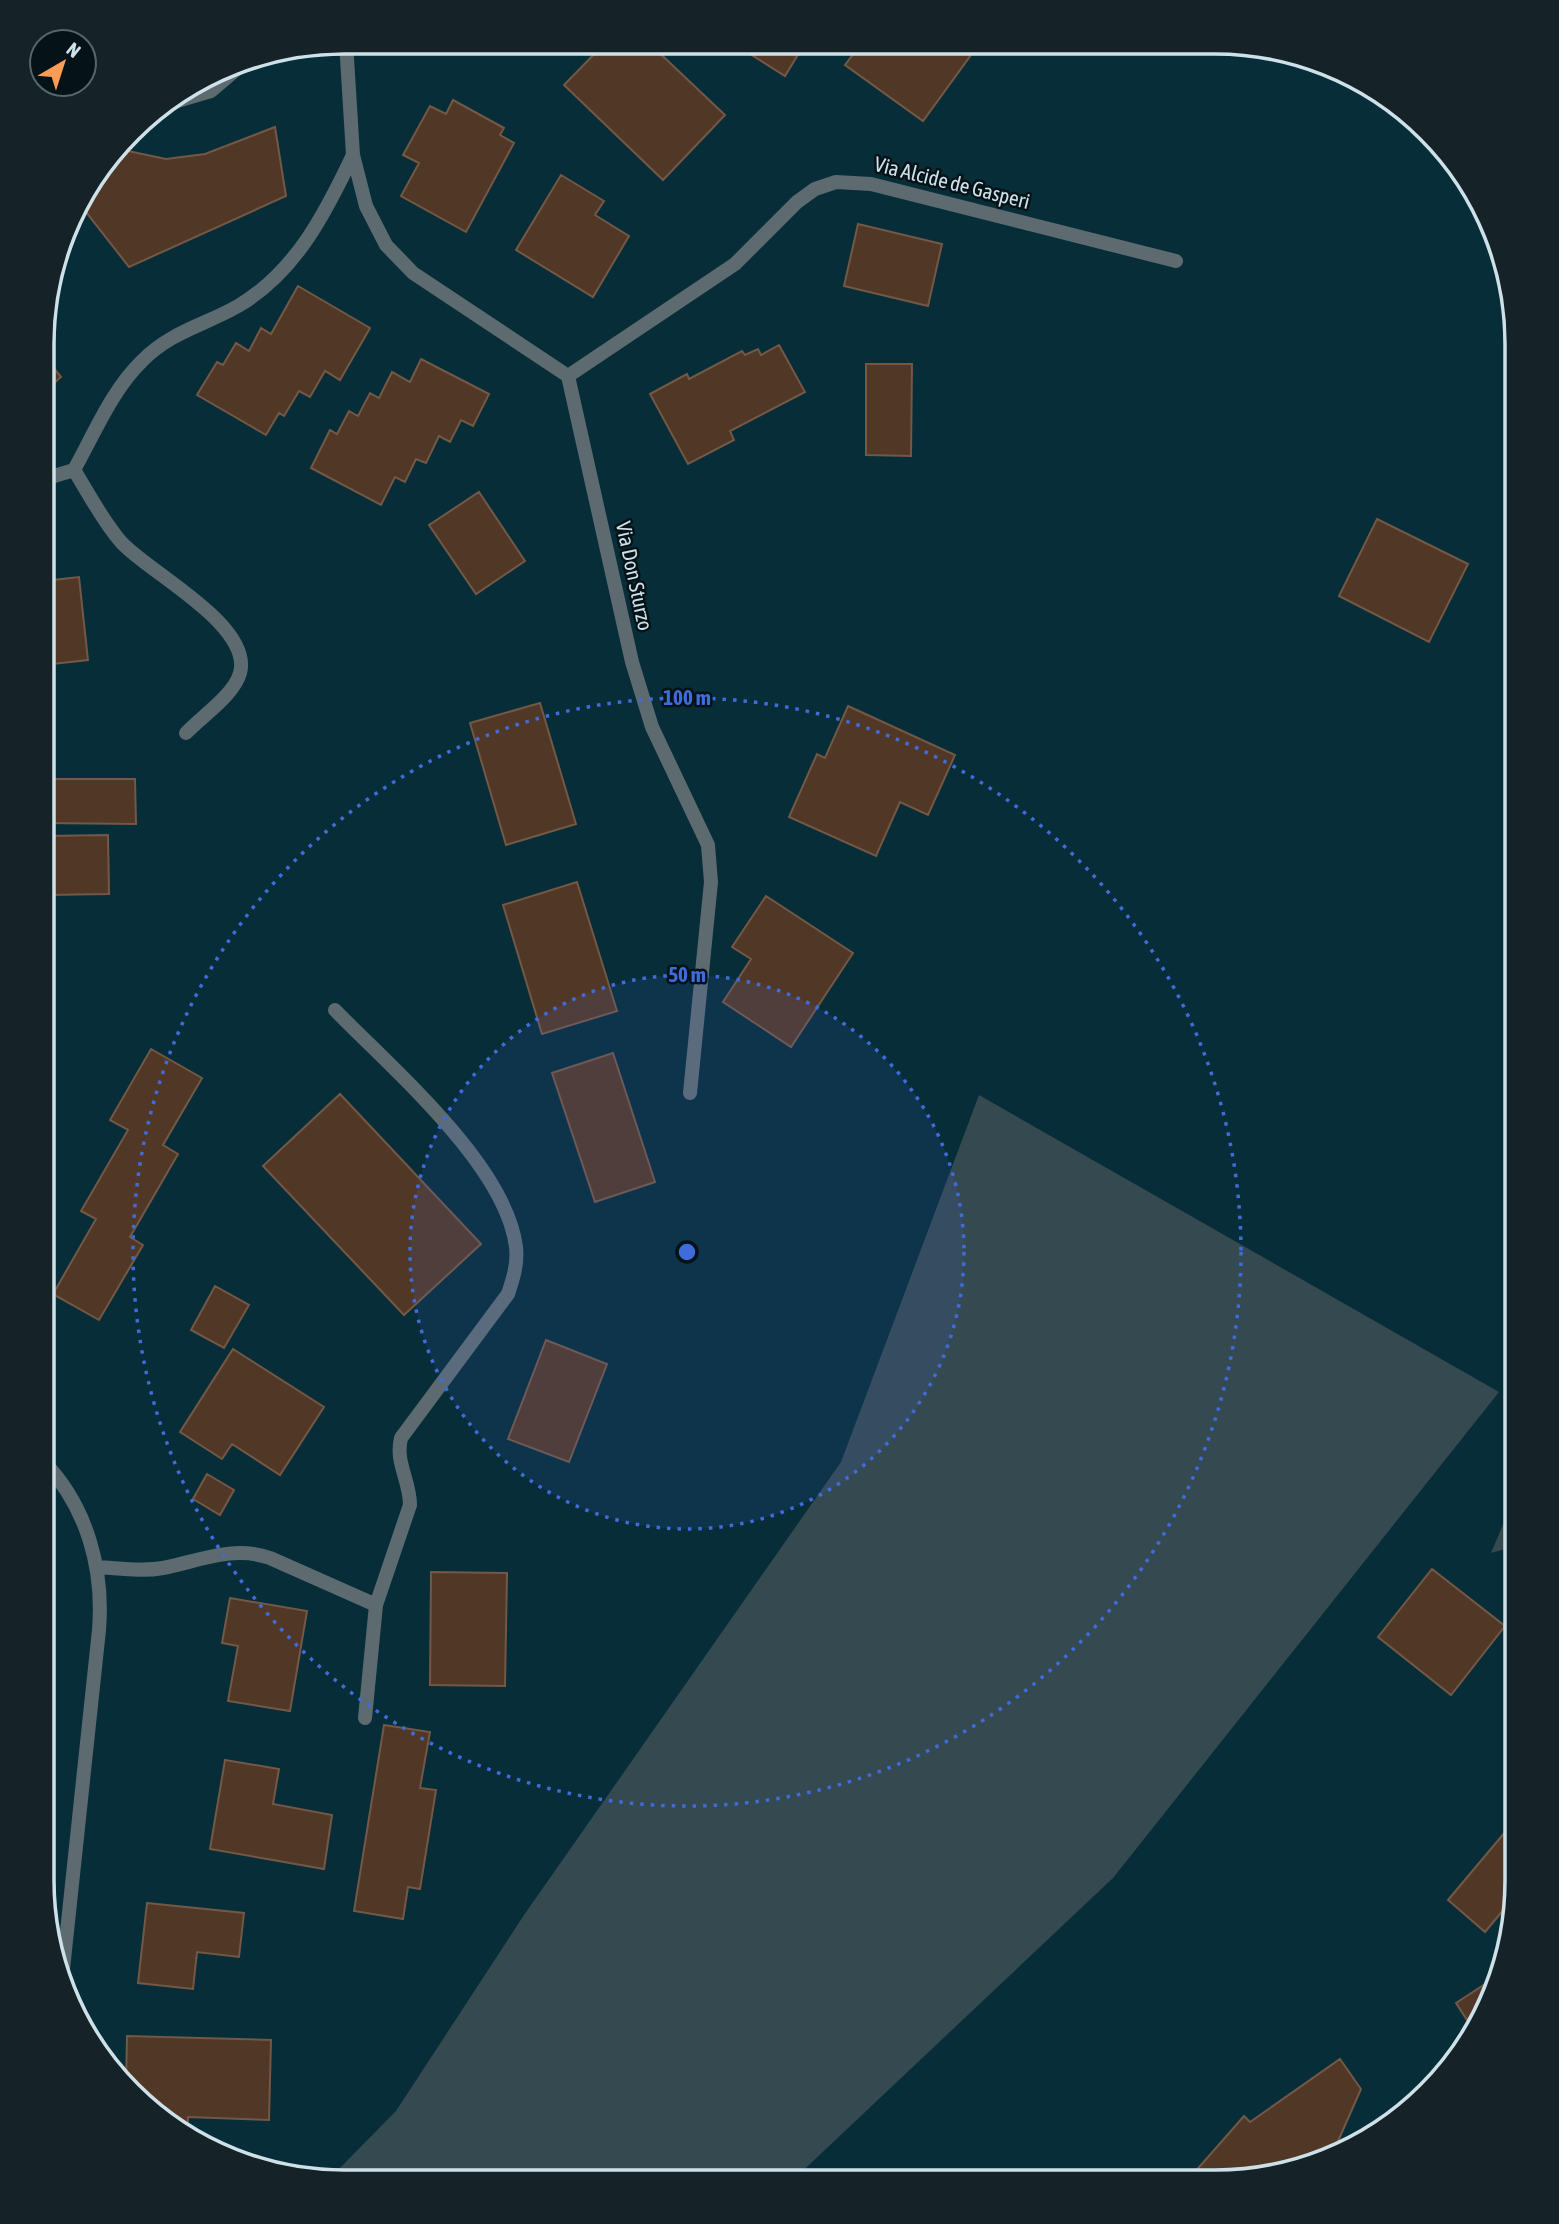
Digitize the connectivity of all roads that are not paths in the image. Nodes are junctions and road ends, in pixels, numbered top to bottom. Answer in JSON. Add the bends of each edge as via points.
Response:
{"nodes":[{"id":1,"x":346,"y":54,"type":"edge"},
{"id":2,"x":223,"y":81,"type":"edge"},
{"id":3,"x":194,"y":96,"type":"edge"},
{"id":4,"x":353,"y":155,"type":"junction"},
{"id":5,"x":1176,"y":261,"type":"dead end"},
{"id":6,"x":568,"y":376,"type":"junction"},
{"id":7,"x":74,"y":470,"type":"junction"},
{"id":8,"x":54,"y":476,"type":"edge"},
{"id":9,"x":186,"y":733,"type":"dead end"},
{"id":10,"x":335,"y":1010,"type":"dead end"},
{"id":11,"x":690,"y":1093,"type":"dead end"},
{"id":12,"x":54,"y":1478,"type":"edge"},
{"id":13,"x":97,"y":1567,"type":"junction"},
{"id":14,"x":376,"y":1605,"type":"junction"},
{"id":15,"x":365,"y":1718,"type":"dead end"},
{"id":16,"x":64,"y":1956,"type":"edge"}],
"edges":[{"from":1,"to":4,"type":"street"},
{"from":2,"to":3,"type":"street"},
{"from":4,"to":6,"type":"street","via":[[366,206],[396,257]]},
{"from":4,"to":7,"type":"street","via":[[317,225],[286,268],[254,296],[167,338],[140,362]]},
{"from":5,"to":6,"type":"street","name":"Via Alcide de Gasperi","via":[[871,184],[836,182],[804,196],[735,264]]},
{"from":6,"to":11,"type":"street","name":"Via Don Sturzo","via":[[632,663],[652,727],[697,817],[710,856]]},
{"from":7,"to":8,"type":"street"},
{"from":7,"to":9,"type":"street","via":[[122,543],[211,614],[236,644],[240,674]]},
{"from":10,"to":14,"type":"street","via":[[466,1148],[497,1192],[516,1247],[516,1272],[503,1303],[401,1437],[400,1464],[410,1505]]},
{"from":12,"to":13,"type":"street","via":[[80,1517]]},
{"from":13,"to":14,"type":"street","via":[[160,1569],[228,1553],[252,1553]]},
{"from":13,"to":16,"type":"street","via":[[99,1630]]},
{"from":14,"to":15,"type":"street"}]}
